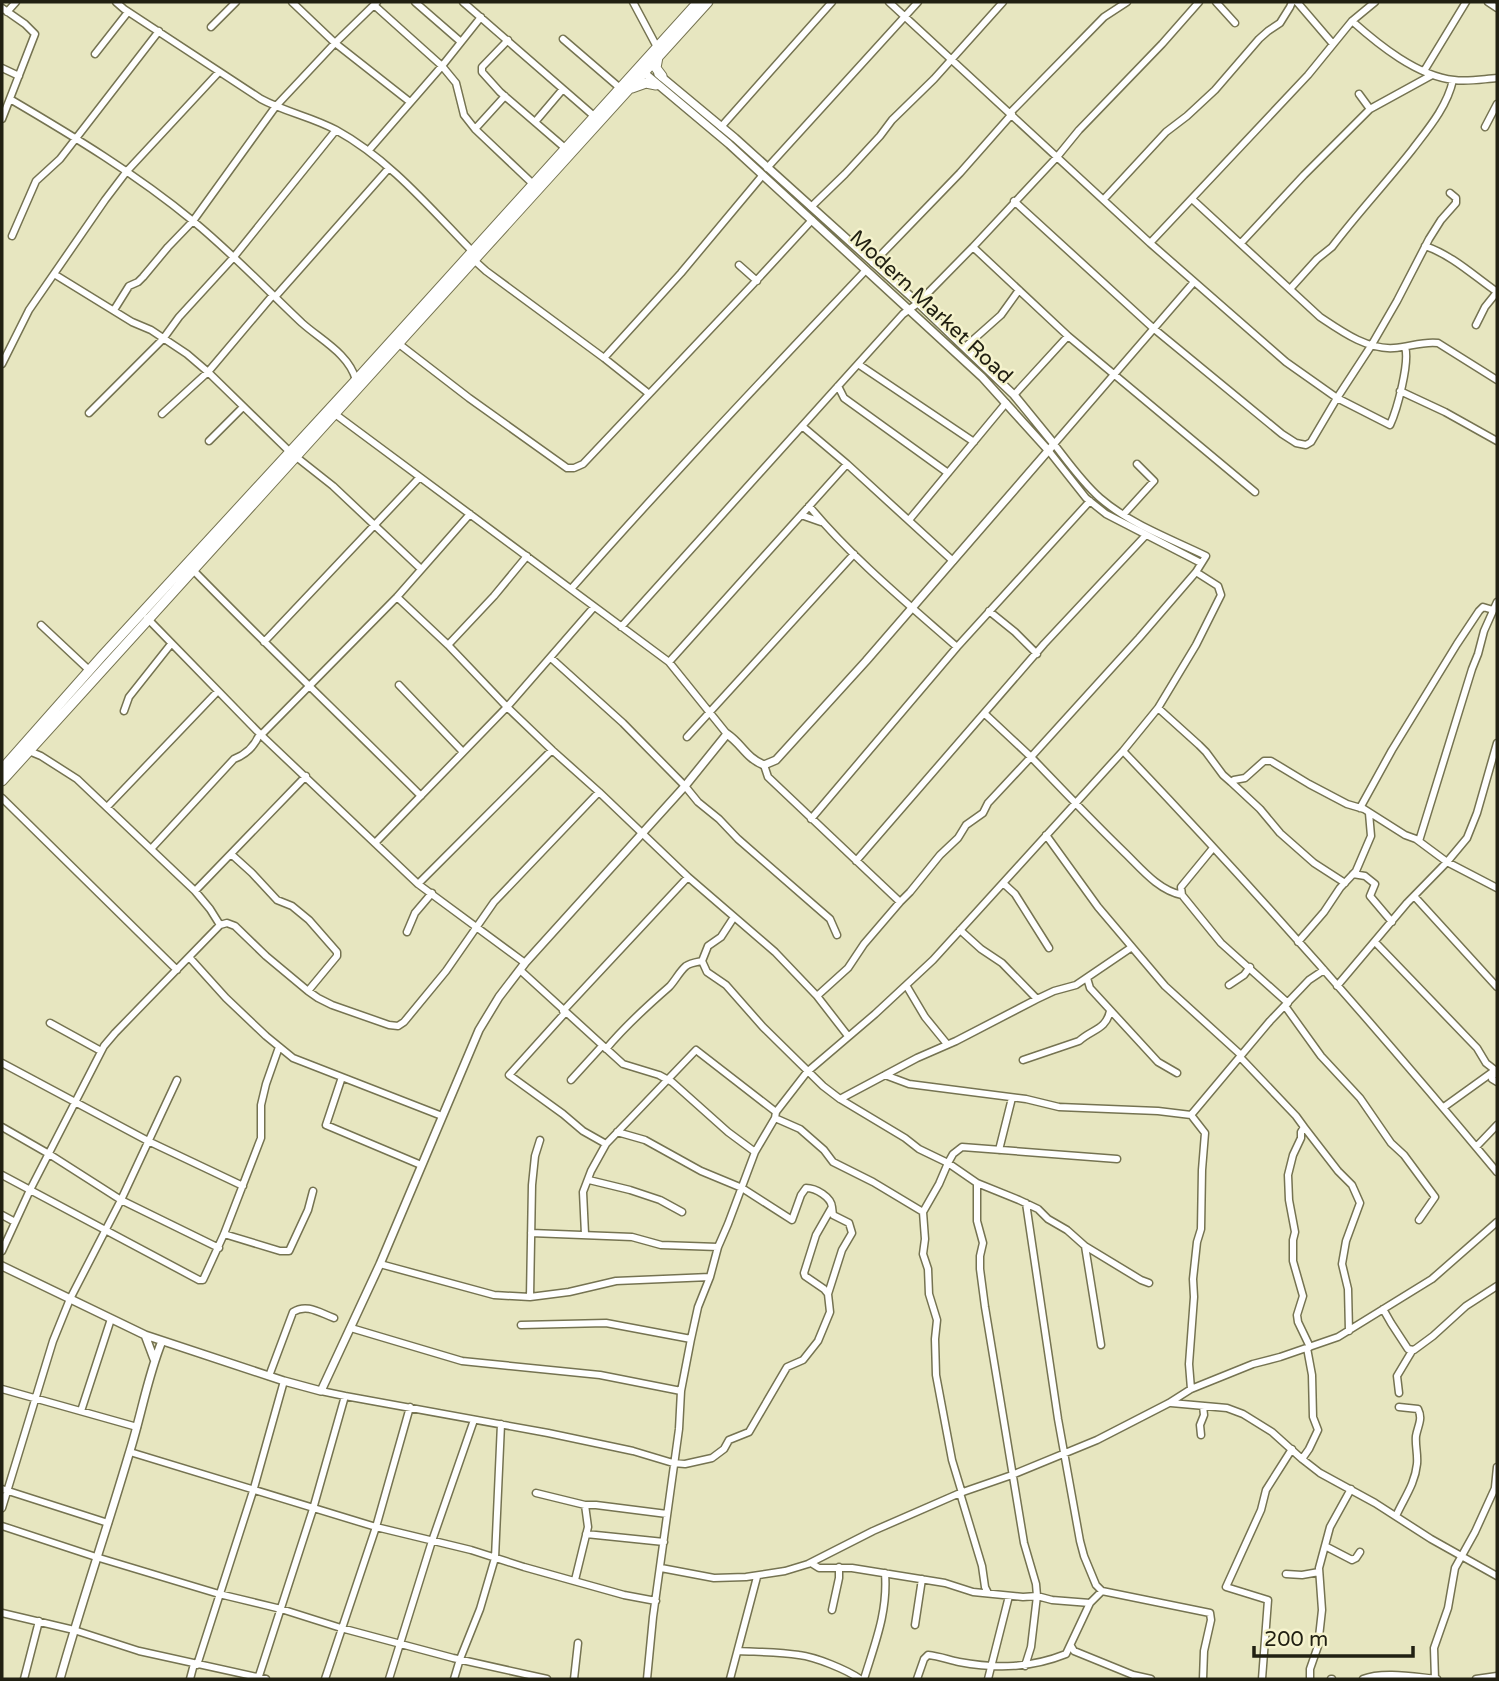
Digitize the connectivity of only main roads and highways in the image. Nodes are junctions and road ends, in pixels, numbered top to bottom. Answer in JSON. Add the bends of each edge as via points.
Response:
{"nodes":[{"id":1,"x":698,"y":2,"type":"edge"},
{"id":2,"x":708,"y":2,"type":"edge"},
{"id":3,"x":657,"y":52,"type":"junction"},
{"id":4,"x":623,"y":89,"type":"junction"},
{"id":5,"x":474,"y":256,"type":"junction"},
{"id":6,"x":358,"y":384,"type":"junction"},
{"id":7,"x":292,"y":454,"type":"junction"},
{"id":8,"x":146,"y":615,"type":"junction"},
{"id":9,"x":2,"y":769,"type":"edge"},
{"id":10,"x":2,"y":781,"type":"edge"}],
"edges":[{"from":1,"to":3,"type":"main road"},
{"from":2,"to":3,"type":"main road"},
{"from":3,"to":4,"type":"main road"},
{"from":3,"to":4,"type":"main road","via":[[659,80]]},
{"from":4,"to":5,"type":"main road"},
{"from":4,"to":5,"type":"main road","via":[[565,148]]},
{"from":5,"to":6,"type":"main road"},
{"from":5,"to":6,"type":"main road"},
{"from":6,"to":7,"type":"main road"},
{"from":6,"to":7,"type":"main road","via":[[335,414]]},
{"from":7,"to":8,"type":"main road"},
{"from":7,"to":8,"type":"main road","via":[[193,570]]},
{"from":8,"to":9,"type":"main road","via":[[89,670]]},
{"from":8,"to":10,"type":"main road"}]}
